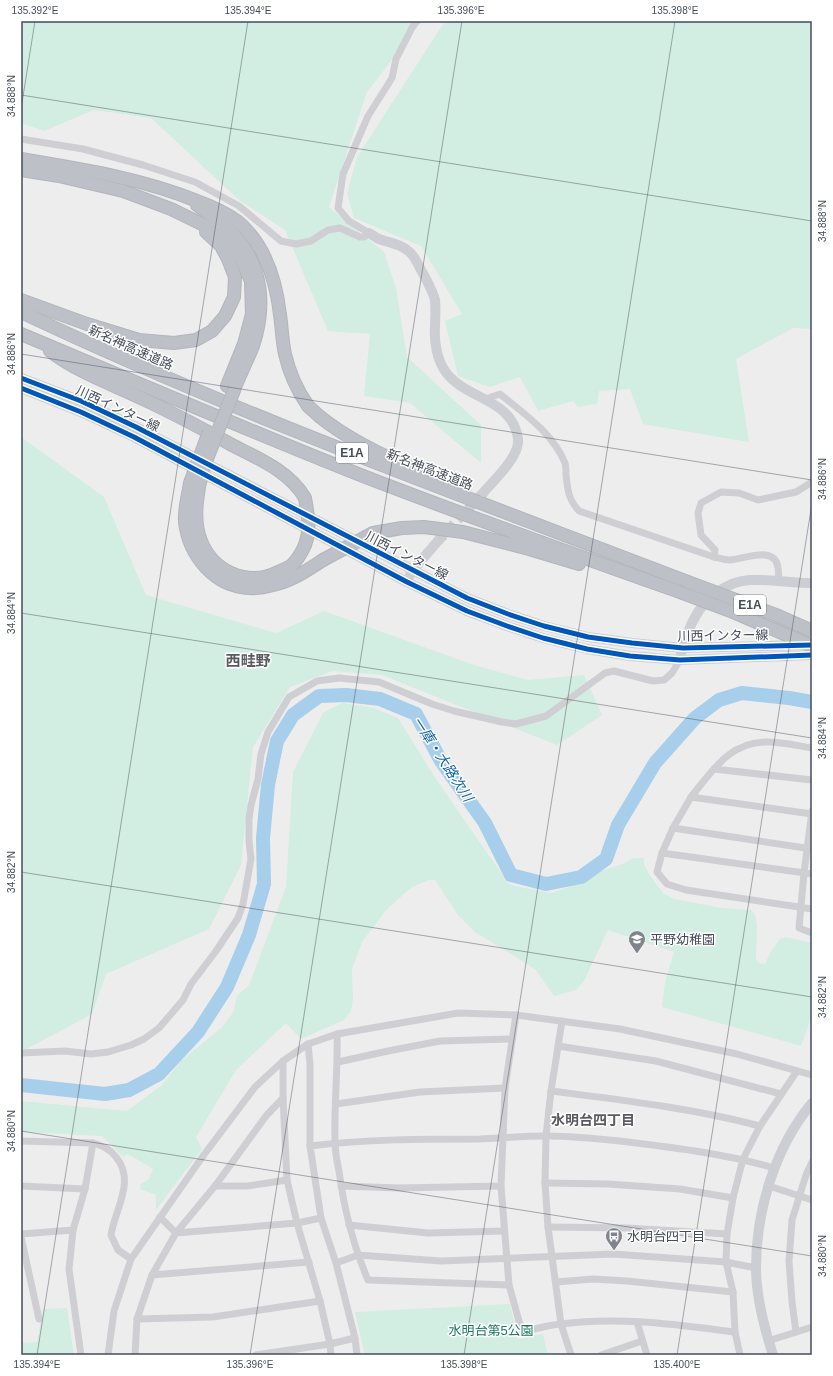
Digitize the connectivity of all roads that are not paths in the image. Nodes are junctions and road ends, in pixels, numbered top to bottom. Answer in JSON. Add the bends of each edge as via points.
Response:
{"nodes":[{"id":1,"x":417,"y":21,"type":"edge"},
{"id":2,"x":21,"y":139,"type":"edge"},
{"id":3,"x":21,"y":159,"type":"edge"},
{"id":4,"x":21,"y":170,"type":"edge"},
{"id":5,"x":181,"y":194,"type":"junction"},
{"id":6,"x":192,"y":219,"type":"junction"},
{"id":7,"x":368,"y":233,"type":"junction"},
{"id":8,"x":21,"y":300,"type":"edge"},
{"id":9,"x":21,"y":312,"type":"edge"},
{"id":10,"x":21,"y":334,"type":"edge"},
{"id":11,"x":37,"y":341,"type":"junction"},
{"id":12,"x":21,"y":378,"type":"edge"},
{"id":13,"x":231,"y":387,"type":"junction"},
{"id":14,"x":21,"y":388,"type":"edge"},
{"id":15,"x":485,"y":399,"type":"junction"},
{"id":16,"x":812,"y":482,"type":"edge"},
{"id":17,"x":194,"y":485,"type":"junction"},
{"id":18,"x":484,"y":492,"type":"tunnel mouth"},
{"id":19,"x":465,"y":497,"type":"junction"},
{"id":20,"x":436,"y":542,"type":"tunnel mouth"},
{"id":21,"x":714,"y":557,"type":"junction"},
{"id":22,"x":413,"y":570,"type":"junction"},
{"id":23,"x":779,"y":580,"type":"junction"},
{"id":24,"x":407,"y":582,"type":"junction"},
{"id":25,"x":812,"y":583,"type":"edge"},
{"id":26,"x":676,"y":593,"type":"junction"},
{"id":27,"x":812,"y":631,"type":"edge"},
{"id":28,"x":812,"y":645,"type":"edge"},
{"id":29,"x":683,"y":648,"type":"junction"},
{"id":30,"x":812,"y":655,"type":"edge"},
{"id":31,"x":680,"y":660,"type":"junction"},
{"id":32,"x":812,"y":748,"type":"edge"},
{"id":33,"x":714,"y":769,"type":"junction"},
{"id":34,"x":812,"y":780,"type":"edge"},
{"id":35,"x":691,"y":797,"type":"junction"},
{"id":36,"x":812,"y":811,"type":"edge"},
{"id":37,"x":812,"y":814,"type":"edge"},
{"id":38,"x":673,"y":828,"type":"junction"},
{"id":39,"x":810,"y":849,"type":"edge"},
{"id":40,"x":662,"y":853,"type":"junction"},
{"id":41,"x":804,"y":873,"type":"junction"},
{"id":42,"x":812,"y":874,"type":"edge"},
{"id":43,"x":801,"y":908,"type":"junction"},
{"id":44,"x":812,"y":909,"type":"edge"},
{"id":45,"x":812,"y":933,"type":"edge"},
{"id":46,"x":516,"y":1015,"type":"junction"},
{"id":47,"x":562,"y":1021,"type":"junction"},
{"id":48,"x":336,"y":1034,"type":"junction"},
{"id":49,"x":512,"y":1039,"type":"junction"},
{"id":50,"x":308,"y":1044,"type":"junction"},
{"id":51,"x":558,"y":1046,"type":"junction"},
{"id":52,"x":21,"y":1053,"type":"edge"},
{"id":53,"x":283,"y":1061,"type":"junction"},
{"id":54,"x":338,"y":1062,"type":"junction"},
{"id":55,"x":797,"y":1071,"type":"junction"},
{"id":56,"x":812,"y":1076,"type":"edge"},
{"id":57,"x":505,"y":1088,"type":"junction"},
{"id":58,"x":551,"y":1092,"type":"junction"},
{"id":59,"x":781,"y":1094,"type":"junction"},
{"id":60,"x":283,"y":1098,"type":"junction"},
{"id":61,"x":812,"y":1103,"type":"edge"},
{"id":62,"x":336,"y":1104,"type":"junction"},
{"id":63,"x":760,"y":1126,"type":"junction"},
{"id":64,"x":546,"y":1136,"type":"junction"},
{"id":65,"x":503,"y":1138,"type":"junction"},
{"id":66,"x":21,"y":1141,"type":"edge"},
{"id":67,"x":93,"y":1143,"type":"junction"},
{"id":68,"x":335,"y":1143,"type":"junction"},
{"id":69,"x":310,"y":1146,"type":"junction"},
{"id":70,"x":743,"y":1159,"type":"junction"},
{"id":71,"x":812,"y":1162,"type":"edge"},
{"id":72,"x":774,"y":1168,"type":"junction"},
{"id":73,"x":288,"y":1180,"type":"junction"},
{"id":74,"x":545,"y":1183,"type":"junction"},
{"id":75,"x":21,"y":1186,"type":"edge"},
{"id":76,"x":214,"y":1186,"type":"junction"},
{"id":77,"x":341,"y":1186,"type":"junction"},
{"id":78,"x":501,"y":1186,"type":"junction"},
{"id":79,"x":769,"y":1186,"type":"junction"},
{"id":80,"x":85,"y":1189,"type":"junction"},
{"id":81,"x":800,"y":1196,"type":"junction"},
{"id":82,"x":734,"y":1198,"type":"junction"},
{"id":83,"x":812,"y":1200,"type":"edge"},
{"id":84,"x":160,"y":1217,"type":"junction"},
{"id":85,"x":321,"y":1218,"type":"junction"},
{"id":86,"x":297,"y":1223,"type":"junction"},
{"id":87,"x":349,"y":1225,"type":"junction"},
{"id":88,"x":548,"y":1227,"type":"junction"},
{"id":89,"x":73,"y":1230,"type":"junction"},
{"id":90,"x":504,"y":1231,"type":"junction"},
{"id":91,"x":176,"y":1233,"type":"junction"},
{"id":92,"x":727,"y":1234,"type":"junction"},
{"id":93,"x":21,"y":1236,"type":"edge"},
{"id":94,"x":358,"y":1256,"type":"junction"},
{"id":95,"x":551,"y":1256,"type":"junction"},
{"id":96,"x":131,"y":1259,"type":"junction"},
{"id":97,"x":507,"y":1259,"type":"junction"},
{"id":98,"x":308,"y":1262,"type":"junction"},
{"id":99,"x":726,"y":1262,"type":"junction"},
{"id":100,"x":336,"y":1263,"type":"junction"},
{"id":101,"x":756,"y":1268,"type":"junction"},
{"id":102,"x":152,"y":1275,"type":"junction"},
{"id":103,"x":556,"y":1282,"type":"junction"},
{"id":104,"x":509,"y":1285,"type":"junction"},
{"id":105,"x":732,"y":1292,"type":"junction"},
{"id":106,"x":320,"y":1301,"type":"junction"},
{"id":107,"x":39,"y":1319,"type":"dead end"},
{"id":108,"x":137,"y":1319,"type":"junction"},
{"id":109,"x":638,"y":1322,"type":"junction"},
{"id":110,"x":561,"y":1324,"type":"junction"},
{"id":111,"x":812,"y":1327,"type":"edge"},
{"id":112,"x":735,"y":1332,"type":"junction"},
{"id":113,"x":796,"y":1332,"type":"junction"},
{"id":114,"x":355,"y":1338,"type":"junction"},
{"id":115,"x":642,"y":1341,"type":"junction"},
{"id":116,"x":768,"y":1341,"type":"junction"},
{"id":117,"x":330,"y":1344,"type":"junction"},
{"id":118,"x":81,"y":1355,"type":"edge"},
{"id":119,"x":108,"y":1355,"type":"edge"},
{"id":120,"x":135,"y":1355,"type":"edge"},
{"id":121,"x":256,"y":1355,"type":"edge"},
{"id":122,"x":331,"y":1355,"type":"edge"},
{"id":123,"x":357,"y":1355,"type":"edge"},
{"id":124,"x":571,"y":1355,"type":"edge"},
{"id":125,"x":601,"y":1355,"type":"edge"},
{"id":126,"x":647,"y":1355,"type":"edge"},
{"id":127,"x":740,"y":1355,"type":"edge"},
{"id":128,"x":773,"y":1355,"type":"edge"}],
"edges":[{"from":1,"to":7,"type":"street","via":[[396,59],[392,78],[368,116],[343,174],[338,208],[349,221]]},
{"from":2,"to":7,"type":"street","via":[[83,149],[195,182],[239,206],[281,241],[296,244],[311,241],[328,230],[340,228],[360,237]]},
{"from":3,"to":5,"type":"highway","via":[[140,181]]},
{"from":4,"to":6,"type":"highway","via":[[122,191]]},
{"from":5,"to":13,"type":"highway","via":[[235,235],[249,253],[258,275],[261,293],[257,330],[253,345]]},
{"from":5,"to":19,"type":"highway","via":[[218,209],[237,221],[253,238],[266,259],[280,313],[284,353],[294,382],[309,407],[333,427],[407,466],[448,483]]},
{"from":6,"to":8,"type":"highway","via":[[220,246],[235,277],[234,296],[225,316],[212,331],[196,340],[174,343],[139,340]]},
{"from":6,"to":13,"type":"highway","via":[[216,231],[228,241],[239,254],[251,280],[252,314]]},
{"from":7,"to":15,"type":"main road","via":[[380,240],[400,245],[413,256],[435,300],[436,345],[445,371],[456,383]]},
{"from":9,"to":19,"type":"highway","name":"新名神高速道路","number":"E1A","via":[[256,416]]},
{"from":10,"to":11,"type":"highway","number":"E1A"},
{"from":11,"to":17,"type":"highway","bridge":true,"via":[[64,362],[153,403],[267,463],[286,476],[305,498],[310,523],[308,537],[299,556],[290,566],[270,576],[253,578],[235,575],[221,568],[208,555],[200,541]]},
{"from":11,"to":26,"type":"highway","number":"E1A","via":[[360,474]]},
{"from":12,"to":22,"type":"main road","name":"川西インター線","via":[[81,401],[136,427]]},
{"from":13,"to":17,"type":"highway","bridge":true,"via":[[197,461]]},
{"from":14,"to":24,"type":"main road","name":"川西インター線","via":[[81,412],[134,438]]},
{"from":15,"to":18,"type":"main road","via":[[512,421],[517,429],[519,442],[511,460]]},
{"from":15,"to":21,"type":"street","via":[[500,394],[545,433],[565,464],[569,496],[573,505],[580,511]]},
{"from":16,"to":21,"type":"street","via":[[796,492],[758,500],[739,493],[722,492],[701,503],[698,513],[701,535],[714,550]]},
{"from":17,"to":26,"type":"highway","bridge":true,"via":[[185,510],[185,522],[192,547],[198,560],[208,570],[219,579],[235,586],[250,588],[278,584],[373,533],[424,527],[463,532],[530,549]]},
{"from":19,"to":27,"type":"highway","name":"新名神高速道路","number":"E1A","bridge":true},
{"from":20,"to":22,"type":"main road"},
{"from":21,"to":23,"type":"street","via":[[730,560],[759,554],[767,556],[774,559],[778,566]]},
{"from":22,"to":24,"type":"main road"},
{"from":22,"to":29,"type":"main road","name":"川西インター線","via":[[467,598],[544,626],[588,637]]},
{"from":23,"to":25,"type":"main road"},
{"from":23,"to":29,"type":"main road","via":[[749,580],[729,584],[700,608]]},
{"from":24,"to":31,"type":"main road","name":"川西インター線","via":[[467,611],[542,638],[630,656]]},
{"from":26,"to":28,"type":"highway","number":"E1A","bridge":true,"via":[[733,612]]},
{"from":28,"to":29,"type":"main road","name":"川西インター線"},
{"from":29,"to":31,"type":"main road"},
{"from":30,"to":31,"type":"main road","name":"川西インター線"},
{"from":31,"to":52,"type":"street","via":[[664,680],[653,681],[614,671],[605,673],[546,716],[516,724],[454,711],[379,682],[339,678],[316,681],[289,697],[268,732],[261,754],[249,819],[251,859],[243,904],[238,918],[182,1000],[159,1028],[144,1040],[131,1045],[91,1054]]},
{"from":32,"to":33,"type":"street","via":[[769,742],[754,743],[728,755]]},
{"from":33,"to":34,"type":"street"},
{"from":33,"to":35,"type":"street"},
{"from":35,"to":37,"type":"street"},
{"from":35,"to":38,"type":"street"},
{"from":36,"to":37,"type":"street"},
{"from":37,"to":39,"type":"street"},
{"from":38,"to":39,"type":"street"},
{"from":38,"to":40,"type":"street"},
{"from":39,"to":41,"type":"street"},
{"from":40,"to":41,"type":"street"},
{"from":40,"to":43,"type":"street","via":[[657,872],[667,884],[686,890]]},
{"from":41,"to":42,"type":"street"},
{"from":41,"to":43,"type":"street"},
{"from":43,"to":44,"type":"street"},
{"from":43,"to":45,"type":"street","via":[[799,928]]},
{"from":46,"to":47,"type":"street"},
{"from":46,"to":48,"type":"street","via":[[458,1014]]},
{"from":46,"to":49,"type":"street"},
{"from":47,"to":51,"type":"street"},
{"from":47,"to":55,"type":"street","via":[[620,1029],[737,1054]]},
{"from":48,"to":50,"type":"street"},
{"from":48,"to":54,"type":"street"},
{"from":49,"to":54,"type":"street","via":[[440,1041]]},
{"from":49,"to":57,"type":"street"},
{"from":50,"to":53,"type":"street"},
{"from":50,"to":69,"type":"street"},
{"from":51,"to":58,"type":"street"},
{"from":51,"to":59,"type":"street","via":[[656,1061]]},
{"from":53,"to":60,"type":"street"},
{"from":53,"to":84,"type":"street","via":[[255,1087]]},
{"from":54,"to":62,"type":"street"},
{"from":55,"to":56,"type":"street"},
{"from":55,"to":59,"type":"street"},
{"from":57,"to":62,"type":"street","via":[[420,1092]]},
{"from":57,"to":65,"type":"street"},
{"from":58,"to":63,"type":"street","via":[[725,1117]]},
{"from":58,"to":64,"type":"street"},
{"from":59,"to":63,"type":"street"},
{"from":60,"to":73,"type":"street"},
{"from":60,"to":76,"type":"street","via":[[266,1116]]},
{"from":61,"to":72,"type":"main road","via":[[783,1147]]},
{"from":62,"to":68,"type":"street"},
{"from":63,"to":70,"type":"street"},
{"from":64,"to":65,"type":"street"},
{"from":64,"to":70,"type":"street","via":[[648,1144]]},
{"from":64,"to":74,"type":"street"},
{"from":65,"to":68,"type":"street"},
{"from":65,"to":78,"type":"street"},
{"from":66,"to":67,"type":"street"},
{"from":67,"to":80,"type":"street"},
{"from":67,"to":96,"type":"street","via":[[110,1151],[120,1162],[124,1172],[124,1187],[111,1235],[118,1250]]},
{"from":68,"to":69,"type":"street"},
{"from":68,"to":77,"type":"street"},
{"from":69,"to":85,"type":"street"},
{"from":70,"to":72,"type":"street"},
{"from":70,"to":82,"type":"street"},
{"from":71,"to":81,"type":"street"},
{"from":72,"to":79,"type":"main road"},
{"from":73,"to":76,"type":"street","via":[[248,1186]]},
{"from":73,"to":86,"type":"street"},
{"from":74,"to":82,"type":"street","via":[[680,1189]]},
{"from":74,"to":88,"type":"street"},
{"from":75,"to":80,"type":"street"},
{"from":76,"to":91,"type":"street"},
{"from":77,"to":78,"type":"street"},
{"from":77,"to":87,"type":"street"},
{"from":78,"to":90,"type":"street"},
{"from":79,"to":81,"type":"street"},
{"from":79,"to":101,"type":"main road","via":[[759,1232]]},
{"from":80,"to":89,"type":"street"},
{"from":81,"to":83,"type":"street"},
{"from":81,"to":113,"type":"street","via":[[792,1220],[789,1261]]},
{"from":82,"to":92,"type":"street"},
{"from":84,"to":91,"type":"street"},
{"from":84,"to":96,"type":"street"},
{"from":85,"to":86,"type":"street"},
{"from":85,"to":100,"type":"street"},
{"from":86,"to":91,"type":"street"},
{"from":86,"to":98,"type":"street"},
{"from":87,"to":90,"type":"street","via":[[428,1233]]},
{"from":87,"to":94,"type":"street"},
{"from":88,"to":92,"type":"street","via":[[627,1228]]},
{"from":88,"to":95,"type":"street"},
{"from":89,"to":93,"type":"street"},
{"from":89,"to":118,"type":"street","via":[[69,1269]]},
{"from":90,"to":97,"type":"street"},
{"from":91,"to":102,"type":"street"},
{"from":92,"to":99,"type":"street"},
{"from":93,"to":107,"type":"street"},
{"from":94,"to":97,"type":"street","via":[[441,1261]]},
{"from":94,"to":100,"type":"street"},
{"from":94,"to":104,"type":"street","via":[[368,1280]]},
{"from":95,"to":97,"type":"street"},
{"from":95,"to":99,"type":"street","via":[[613,1254]]},
{"from":95,"to":103,"type":"street"},
{"from":96,"to":119,"type":"street","via":[[114,1311]]},
{"from":97,"to":104,"type":"street"},
{"from":98,"to":102,"type":"street"},
{"from":98,"to":106,"type":"street"},
{"from":99,"to":101,"type":"street"},
{"from":99,"to":105,"type":"street"},
{"from":100,"to":114,"type":"street"},
{"from":101,"to":116,"type":"main road","via":[[758,1296]]},
{"from":102,"to":108,"type":"street"},
{"from":103,"to":105,"type":"street","via":[[593,1279]]},
{"from":103,"to":110,"type":"street"},
{"from":104,"to":110,"type":"street","via":[[522,1332]]},
{"from":105,"to":112,"type":"street"},
{"from":106,"to":108,"type":"street","via":[[213,1317]]},
{"from":106,"to":117,"type":"street"},
{"from":108,"to":120,"type":"street"},
{"from":109,"to":110,"type":"street"},
{"from":109,"to":112,"type":"street"},
{"from":109,"to":115,"type":"street"},
{"from":110,"to":124,"type":"street"},
{"from":111,"to":113,"type":"street"},
{"from":112,"to":127,"type":"street"},
{"from":113,"to":116,"type":"street"},
{"from":114,"to":117,"type":"street"},
{"from":114,"to":123,"type":"street"},
{"from":115,"to":125,"type":"street"},
{"from":115,"to":126,"type":"street"},
{"from":116,"to":128,"type":"main road"},
{"from":117,"to":121,"type":"street"},
{"from":117,"to":122,"type":"street"}]}
